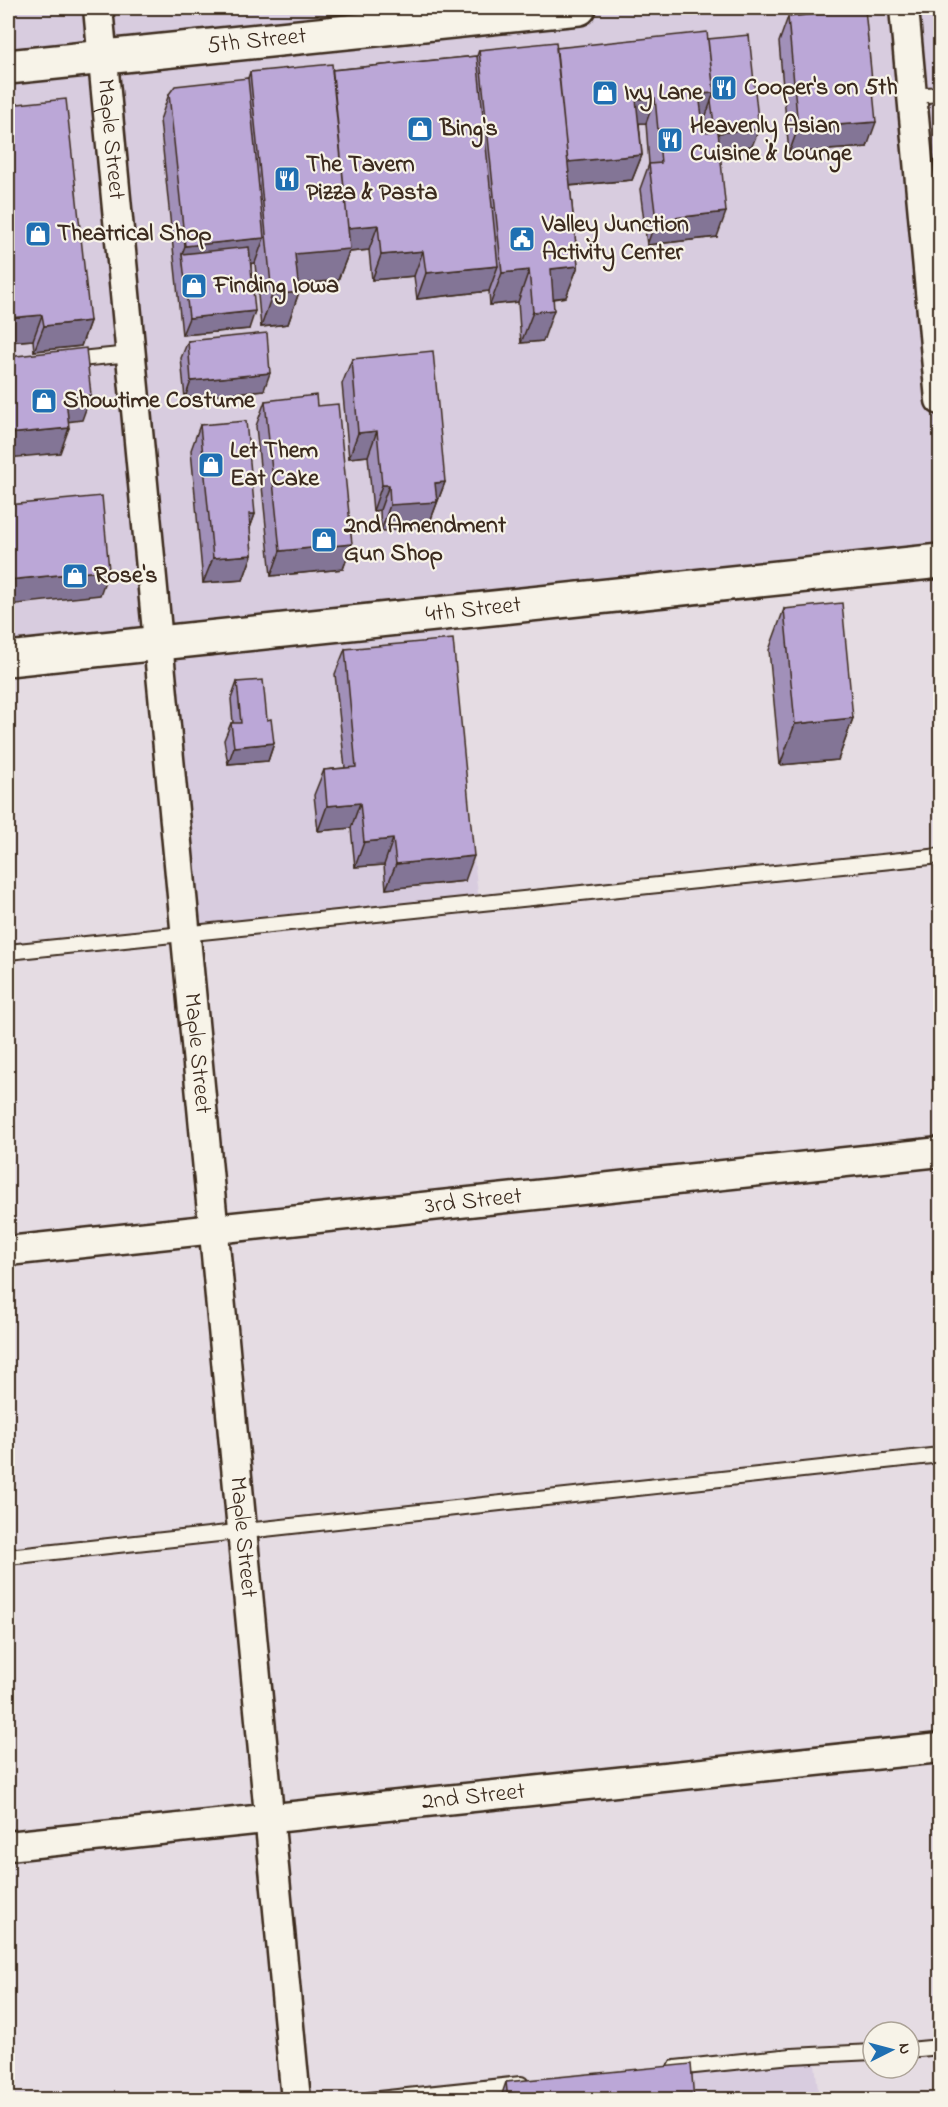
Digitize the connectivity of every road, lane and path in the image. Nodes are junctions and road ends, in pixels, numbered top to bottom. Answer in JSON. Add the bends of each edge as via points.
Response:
{"nodes":[{"id":1,"x":98,"y":8,"type":"edge"},
{"id":2,"x":579,"y":8,"type":"edge"},
{"id":3,"x":904,"y":8,"type":"edge"},
{"id":4,"x":103,"y":58,"type":"junction"},
{"id":5,"x":8,"y":67,"type":"edge"},
{"id":6,"x":940,"y":94,"type":"edge"},
{"id":7,"x":912,"y":96,"type":"junction"},
{"id":8,"x":934,"y":272,"type":"edge"},
{"id":9,"x":130,"y":354,"type":"junction"},
{"id":10,"x":52,"y":362,"type":"edge"},
{"id":11,"x":940,"y":400,"type":"edge"},
{"id":12,"x":940,"y":561,"type":"edge"},
{"id":13,"x":158,"y":643,"type":"junction"},
{"id":14,"x":8,"y":659,"type":"edge"},
{"id":15,"x":940,"y":856,"type":"edge"},
{"id":16,"x":185,"y":935,"type":"junction"},
{"id":17,"x":8,"y":952,"type":"edge"},
{"id":18,"x":940,"y":1152,"type":"edge"},
{"id":19,"x":213,"y":1229,"type":"junction"},
{"id":20,"x":8,"y":1251,"type":"edge"},
{"id":21,"x":940,"y":1455,"type":"edge"},
{"id":22,"x":242,"y":1532,"type":"junction"},
{"id":23,"x":8,"y":1557,"type":"edge"},
{"id":24,"x":940,"y":1748,"type":"edge"},
{"id":25,"x":269,"y":1818,"type":"junction"},
{"id":26,"x":8,"y":1845,"type":"edge"},
{"id":27,"x":940,"y":2047,"type":"edge"},
{"id":28,"x":921,"y":2049,"type":"edge"},
{"id":29,"x":861,"y":2053,"type":"edge"},
{"id":30,"x":663,"y":2069,"type":"edge"},
{"id":31,"x":534,"y":2083,"type":"edge"},
{"id":32,"x":296,"y":2100,"type":"edge"},
{"id":33,"x":369,"y":2100,"type":"edge"}],
"edges":[{"from":1,"to":4,"type":"street","name":"Maple Street"},
{"from":2,"to":4,"type":"street","name":"5th Street"},
{"from":3,"to":7,"type":"street"},
{"from":4,"to":5,"type":"street","name":"5th Street"},
{"from":4,"to":9,"type":"street","name":"Maple Street"},
{"from":6,"to":7,"type":"lane"},
{"from":7,"to":8,"type":"street"},
{"from":8,"to":11,"type":"street"},
{"from":9,"to":10,"type":"lane"},
{"from":9,"to":13,"type":"street","name":"Maple Street"},
{"from":12,"to":13,"type":"street","name":"4th Street"},
{"from":13,"to":14,"type":"street","name":"4th Street"},
{"from":13,"to":16,"type":"street","name":"Maple Street"},
{"from":15,"to":16,"type":"lane"},
{"from":16,"to":17,"type":"lane"},
{"from":16,"to":19,"type":"street","name":"Maple Street"},
{"from":18,"to":19,"type":"street","name":"3rd Street"},
{"from":19,"to":20,"type":"street","name":"3rd Street"},
{"from":19,"to":22,"type":"street","name":"Maple Street"},
{"from":21,"to":22,"type":"lane"},
{"from":22,"to":23,"type":"lane"},
{"from":22,"to":25,"type":"street","name":"Maple Street"},
{"from":24,"to":25,"type":"street","name":"2nd Street"},
{"from":25,"to":26,"type":"street","name":"2nd Street"},
{"from":25,"to":32,"type":"street","name":"Maple Street"},
{"from":27,"to":28,"type":"lane"},
{"from":29,"to":30,"type":"lane"},
{"from":31,"to":33,"type":"lane"}]}
